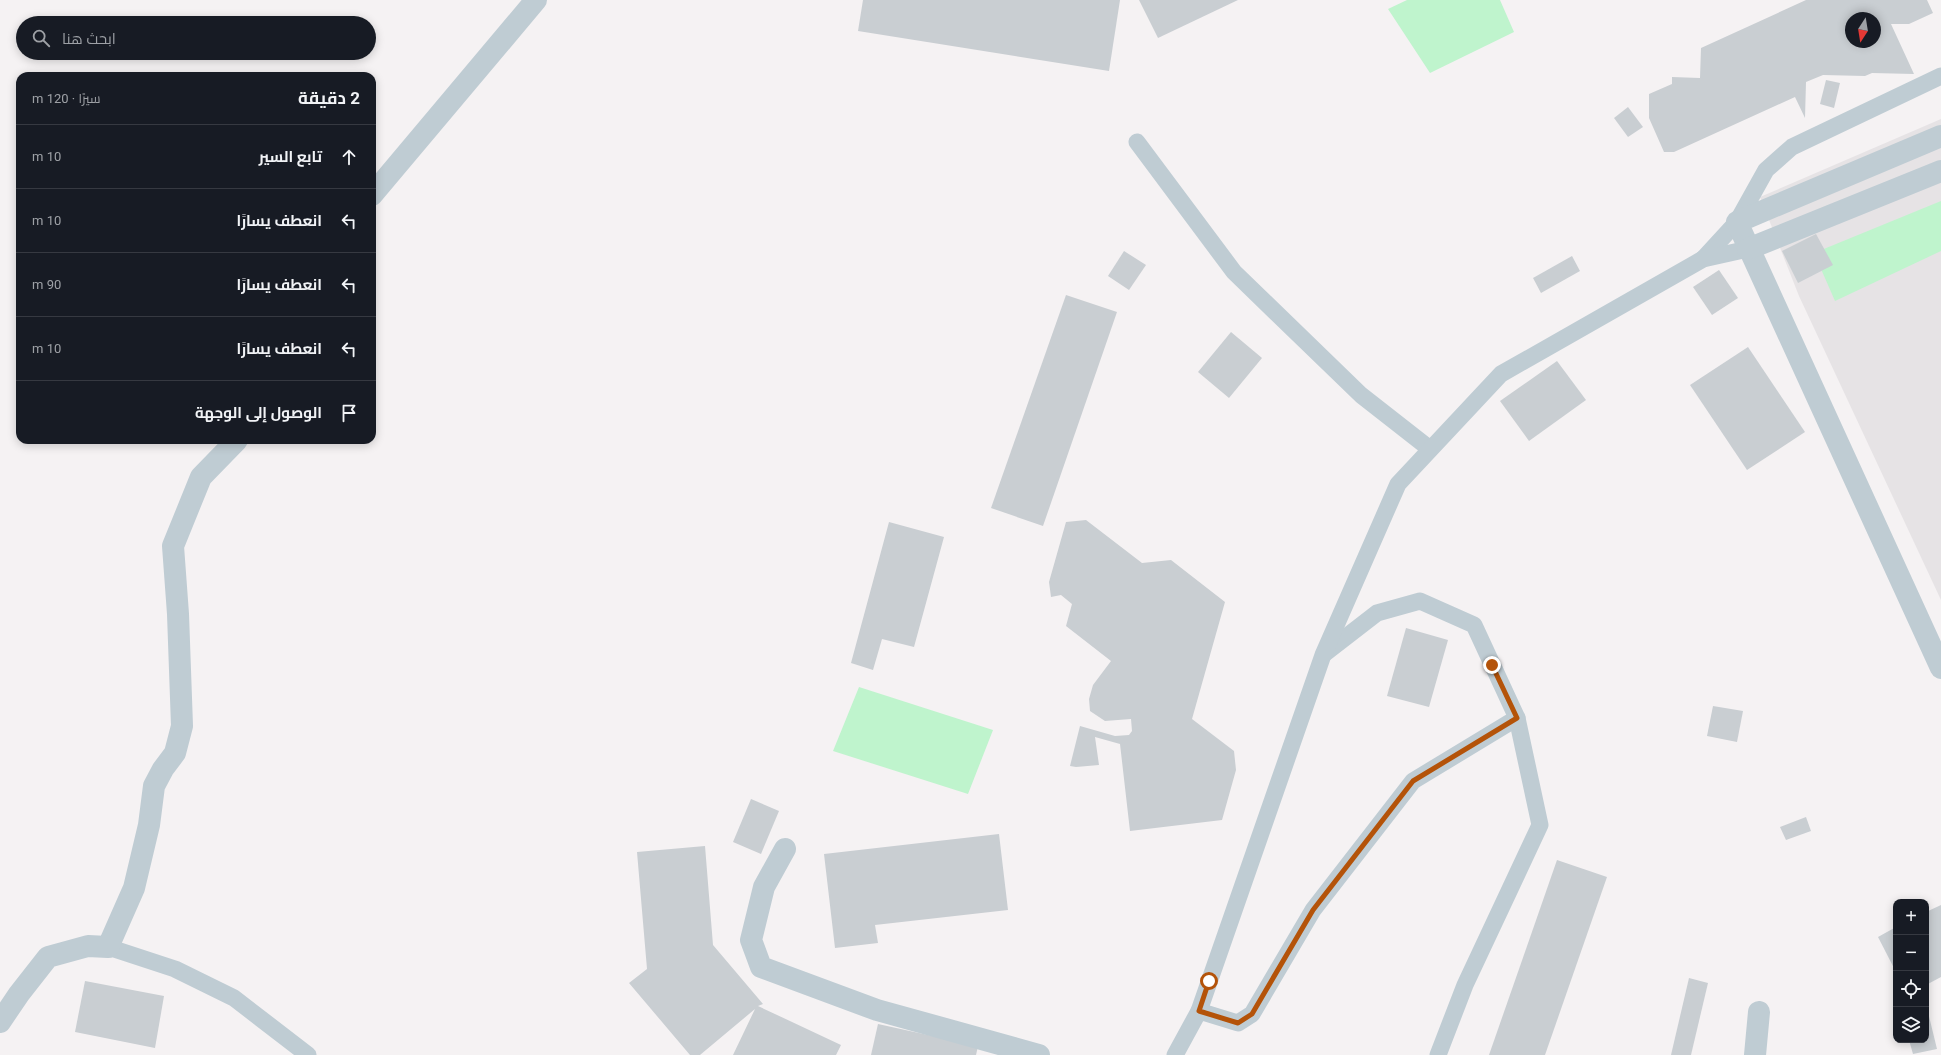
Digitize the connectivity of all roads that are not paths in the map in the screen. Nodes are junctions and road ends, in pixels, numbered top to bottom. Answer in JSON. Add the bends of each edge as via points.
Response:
{"nodes":[{"id":1,"x":536,"y":0,"type":"edge"},
{"id":2,"x":1941,"y":76,"type":"edge"},
{"id":3,"x":1941,"y":136,"type":"edge"},
{"id":4,"x":1137,"y":142,"type":"dead end"},
{"id":5,"x":1941,"y":171,"type":"edge"},
{"id":6,"x":376,"y":190,"type":"edge"},
{"id":7,"x":1737,"y":222,"type":"junction"},
{"id":8,"x":1748,"y":249,"type":"junction"},
{"id":9,"x":1704,"y":259,"type":"junction"},
{"id":10,"x":233,"y":444,"type":"edge"},
{"id":11,"x":1430,"y":449,"type":"junction"},
{"id":12,"x":1323,"y":655,"type":"junction"},
{"id":13,"x":1941,"y":668,"type":"edge"},
{"id":14,"x":1517,"y":718,"type":"junction"},
{"id":15,"x":785,"y":849,"type":"dead end"},
{"id":16,"x":108,"y":947,"type":"junction"},
{"id":17,"x":1199,"y":1011,"type":"junction"},
{"id":18,"x":1759,"y":1012,"type":"dead end"},
{"id":19,"x":0,"y":1022,"type":"edge"},
{"id":20,"x":308,"y":1055,"type":"edge"},
{"id":21,"x":1039,"y":1055,"type":"edge"},
{"id":22,"x":1175,"y":1055,"type":"edge"},
{"id":23,"x":1438,"y":1055,"type":"edge"},
{"id":24,"x":1755,"y":1055,"type":"edge"}],
"edges":[{"from":1,"to":6,"type":"street"},
{"from":2,"to":7,"type":"lane","via":[[1792,147],[1766,170]]},
{"from":3,"to":7,"type":"street"},
{"from":4,"to":11,"type":"lane","via":[[1234,272],[1361,395]]},
{"from":5,"to":8,"type":"street"},
{"from":7,"to":8,"type":"street"},
{"from":7,"to":9,"type":"lane"},
{"from":8,"to":9,"type":"lane"},
{"from":8,"to":13,"type":"street"},
{"from":9,"to":11,"type":"lane","via":[[1501,374]]},
{"from":10,"to":16,"type":"street","via":[[201,478],[173,546],[182,726],[175,753],[154,786],[134,888]]},
{"from":11,"to":12,"type":"lane","via":[[1398,484]]},
{"from":12,"to":14,"type":"lane","via":[[1377,614],[1420,600],[1474,625]]},
{"from":12,"to":17,"type":"lane"},
{"from":14,"to":17,"type":"lane","via":[[1413,781],[1313,910],[1252,1014],[1238,1023]]},
{"from":14,"to":23,"type":"lane","via":[[1540,824],[1465,985]]},
{"from":15,"to":21,"type":"street","via":[[764,887],[752,940],[761,967],[877,1010]]},
{"from":16,"to":19,"type":"street","via":[[88,946],[48,957]]},
{"from":16,"to":20,"type":"lane","via":[[176,969],[234,998]]},
{"from":17,"to":22,"type":"lane"},
{"from":18,"to":24,"type":"street"}]}
